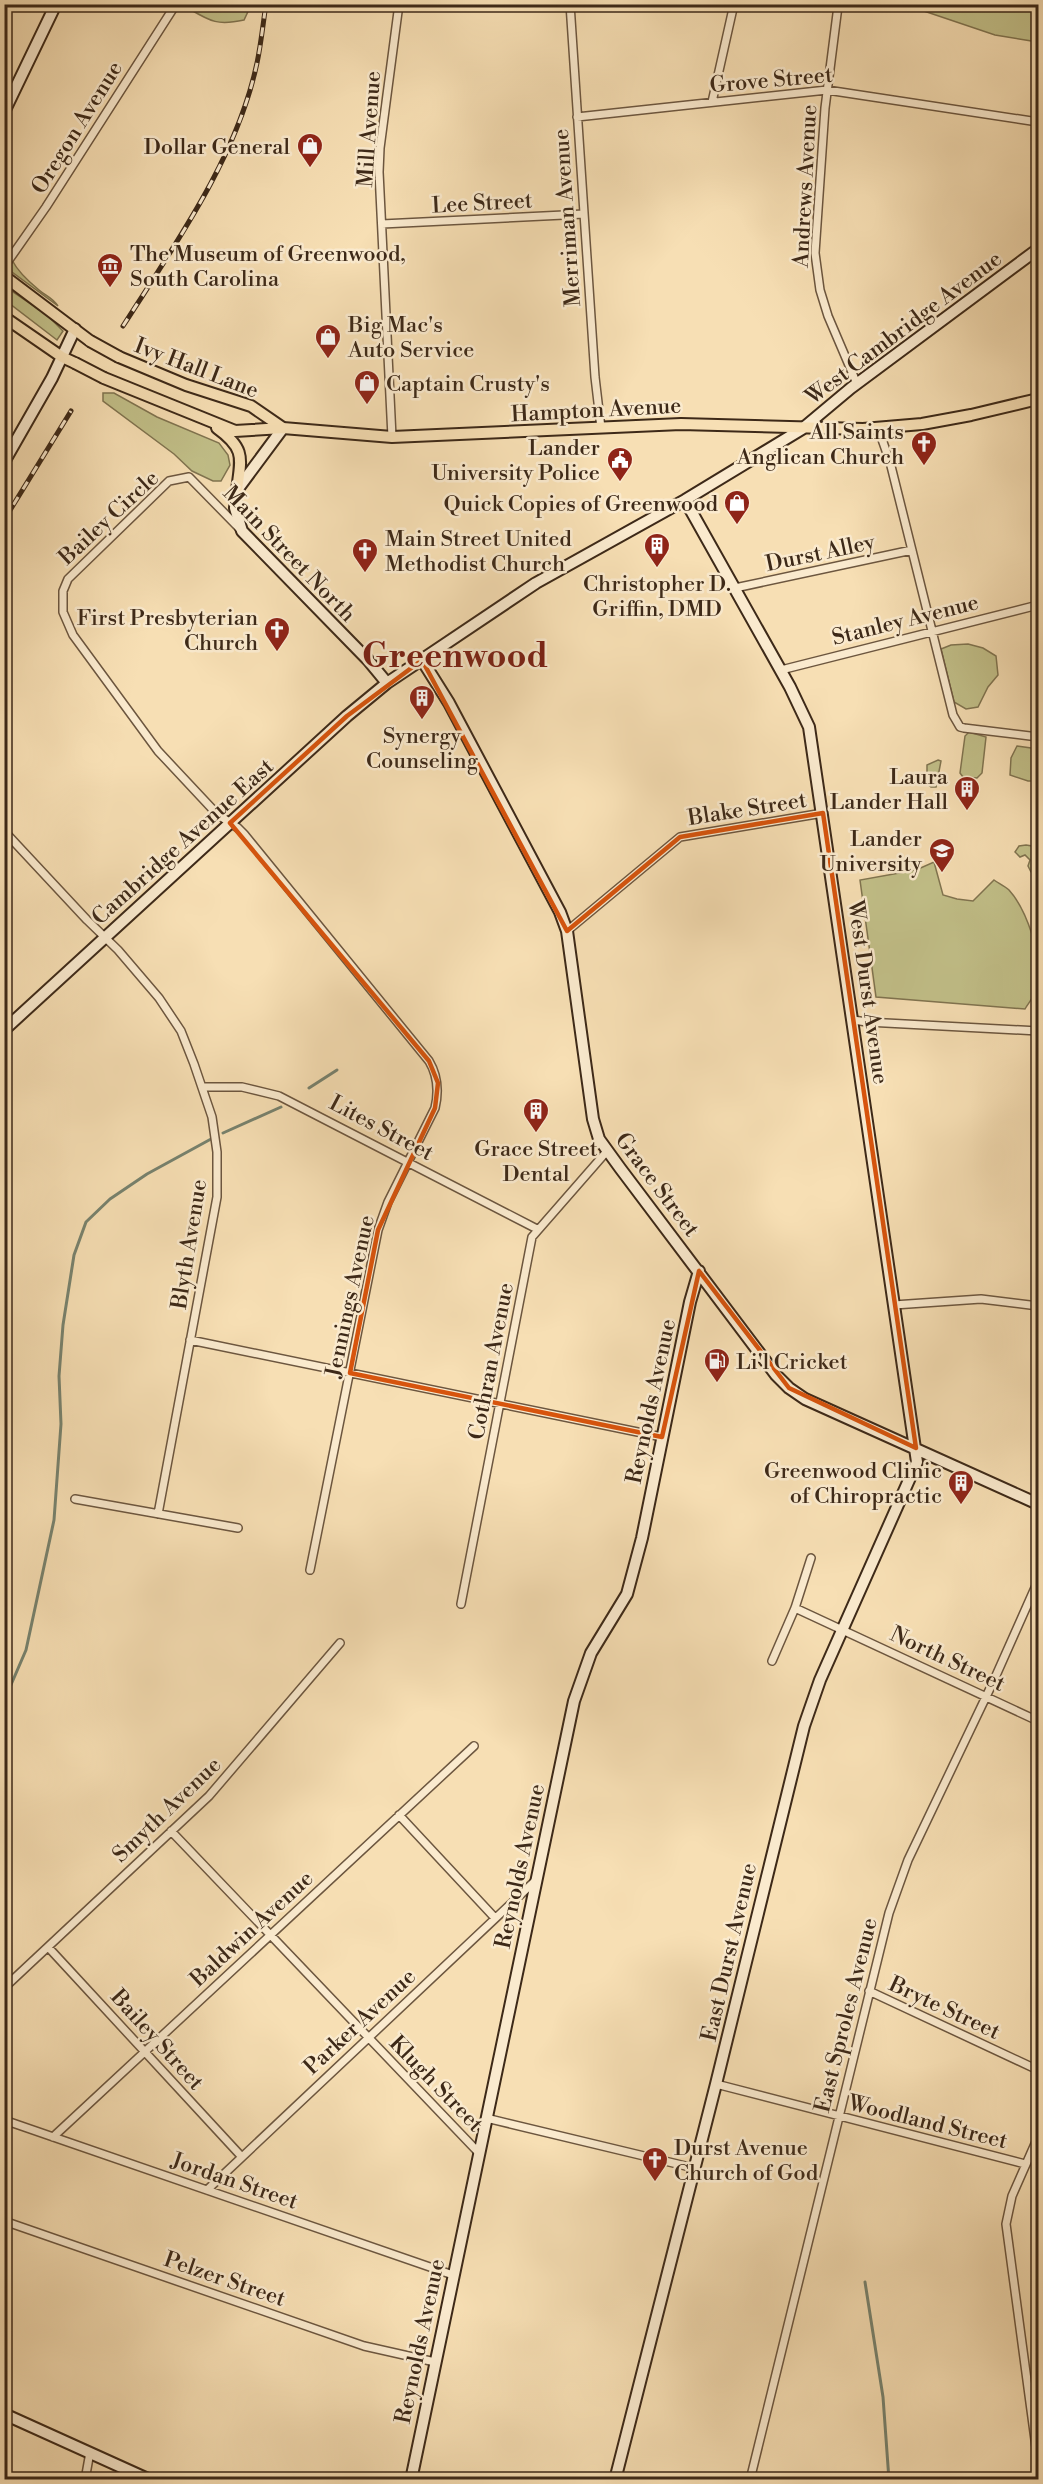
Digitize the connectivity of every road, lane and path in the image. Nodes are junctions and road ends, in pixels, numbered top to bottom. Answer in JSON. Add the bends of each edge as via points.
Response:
{"nodes":[{"id":1,"x":56,"y":4,"type":"edge"},
{"id":2,"x":176,"y":4,"type":"edge"},
{"id":3,"x":399,"y":4,"type":"edge"},
{"id":4,"x":570,"y":4,"type":"edge"},
{"id":5,"x":735,"y":4,"type":"edge"},
{"id":6,"x":838,"y":6,"type":"dead end"},
{"id":7,"x":827,"y":90,"type":"junction"},
{"id":8,"x":711,"y":102,"type":"junction"},
{"id":9,"x":4,"y":112,"type":"edge"},
{"id":10,"x":577,"y":117,"type":"junction"},
{"id":11,"x":1038,"y":122,"type":"edge"},
{"id":12,"x":584,"y":214,"type":"junction"},
{"id":13,"x":381,"y":224,"type":"junction"},
{"id":14,"x":1038,"y":249,"type":"edge"},
{"id":15,"x":4,"y":267,"type":"edge"},
{"id":16,"x":4,"y":276,"type":"edge"},
{"id":17,"x":4,"y":317,"type":"edge"},
{"id":18,"x":75,"y":329,"type":"junction"},
{"id":19,"x":62,"y":357,"type":"junction"},
{"id":20,"x":857,"y":384,"type":"junction"},
{"id":21,"x":1038,"y":399,"type":"edge"},
{"id":22,"x":202,"y":417,"type":"junction"},
{"id":23,"x":283,"y":428,"type":"junction"},
{"id":24,"x":601,"y":428,"type":"junction"},
{"id":25,"x":878,"y":428,"type":"junction"},
{"id":26,"x":802,"y":429,"type":"junction"},
{"id":27,"x":392,"y":437,"type":"junction"},
{"id":28,"x":4,"y":462,"type":"edge"},
{"id":29,"x":189,"y":477,"type":"joint"},
{"id":30,"x":237,"y":490,"type":"junction"},
{"id":31,"x":685,"y":500,"type":"junction"},
{"id":32,"x":242,"y":531,"type":"junction"},
{"id":33,"x":912,"y":550,"type":"junction"},
{"id":34,"x":735,"y":588,"type":"junction"},
{"id":35,"x":1038,"y":605,"type":"edge"},
{"id":36,"x":932,"y":631,"type":"junction"},
{"id":37,"x":422,"y":660,"type":"junction"},
{"id":38,"x":781,"y":670,"type":"junction"},
{"id":39,"x":387,"y":683,"type":"junction"},
{"id":40,"x":1038,"y":737,"type":"edge"},
{"id":41,"x":823,"y":813,"type":"junction"},
{"id":42,"x":230,"y":823,"type":"junction"},
{"id":43,"x":4,"y":831,"type":"edge"},
{"id":44,"x":567,"y":931,"type":"junction"},
{"id":45,"x":105,"y":938,"type":"junction"},
{"id":46,"x":853,"y":1020,"type":"junction"},
{"id":47,"x":4,"y":1030,"type":"edge"},
{"id":48,"x":1038,"y":1030,"type":"edge"},
{"id":49,"x":202,"y":1087,"type":"junction"},
{"id":50,"x":608,"y":1150,"type":"junction"},
{"id":51,"x":409,"y":1162,"type":"junction"},
{"id":52,"x":537,"y":1229,"type":"junction"},
{"id":53,"x":699,"y":1271,"type":"junction"},
{"id":54,"x":894,"y":1305,"type":"junction"},
{"id":55,"x":1038,"y":1306,"type":"edge"},
{"id":56,"x":190,"y":1340,"type":"junction"},
{"id":57,"x":350,"y":1373,"type":"junction"},
{"id":58,"x":500,"y":1404,"type":"junction"},
{"id":59,"x":662,"y":1437,"type":"junction"},
{"id":60,"x":916,"y":1448,"type":"junction"},
{"id":61,"x":75,"y":1499,"type":"dead end"},
{"id":62,"x":1038,"y":1504,"type":"edge"},
{"id":63,"x":158,"y":1514,"type":"junction"},
{"id":64,"x":238,"y":1528,"type":"dead end"},
{"id":65,"x":811,"y":1558,"type":"dead end"},
{"id":66,"x":310,"y":1570,"type":"dead end"},
{"id":67,"x":1038,"y":1581,"type":"edge"},
{"id":68,"x":461,"y":1604,"type":"dead end"},
{"id":69,"x":795,"y":1608,"type":"junction"},
{"id":70,"x":842,"y":1629,"type":"junction"},
{"id":71,"x":340,"y":1642,"type":"dead end"},
{"id":72,"x":772,"y":1661,"type":"dead end"},
{"id":73,"x":986,"y":1696,"type":"junction"},
{"id":74,"x":1038,"y":1721,"type":"edge"},
{"id":75,"x":474,"y":1746,"type":"dead end"},
{"id":76,"x":399,"y":1815,"type":"junction"},
{"id":77,"x":171,"y":1831,"type":"junction"},
{"id":78,"x":537,"y":1879,"type":"junction"},
{"id":79,"x":495,"y":1918,"type":"junction"},
{"id":80,"x":271,"y":1934,"type":"junction"},
{"id":81,"x":48,"y":1947,"type":"junction"},
{"id":82,"x":4,"y":1988,"type":"edge"},
{"id":83,"x":869,"y":1990,"type":"junction"},
{"id":84,"x":368,"y":2037,"type":"junction"},
{"id":85,"x":145,"y":2052,"type":"junction"},
{"id":86,"x":1038,"y":2070,"type":"edge"},
{"id":87,"x":716,"y":2084,"type":"junction"},
{"id":88,"x":837,"y":2116,"type":"junction"},
{"id":89,"x":486,"y":2118,"type":"junction"},
{"id":90,"x":4,"y":2120,"type":"edge"},
{"id":91,"x":52,"y":2137,"type":"junction"},
{"id":92,"x":1038,"y":2137,"type":"edge"},
{"id":93,"x":478,"y":2152,"type":"junction"},
{"id":94,"x":241,"y":2156,"type":"junction"},
{"id":95,"x":1025,"y":2164,"type":"junction"},
{"id":96,"x":694,"y":2168,"type":"junction"},
{"id":97,"x":207,"y":2190,"type":"junction"},
{"id":98,"x":4,"y":2221,"type":"edge"},
{"id":99,"x":453,"y":2275,"type":"junction"},
{"id":100,"x":435,"y":2362,"type":"junction"},
{"id":101,"x":5,"y":2415,"type":"edge"},
{"id":102,"x":4,"y":2429,"type":"edge"},
{"id":103,"x":90,"y":2452,"type":"junction"},
{"id":104,"x":1038,"y":2462,"type":"edge"},
{"id":105,"x":86,"y":2480,"type":"edge"},
{"id":106,"x":150,"y":2480,"type":"edge"},
{"id":107,"x":411,"y":2480,"type":"edge"},
{"id":108,"x":615,"y":2480,"type":"edge"},
{"id":109,"x":750,"y":2480,"type":"edge"}],
"edges":[{"from":1,"to":9,"type":"main road"},
{"from":2,"to":15,"type":"street","name":"Oregon Avenue"},
{"from":3,"to":13,"type":"street","name":"Mill Avenue","via":[[380,148]]},
{"from":4,"to":10,"type":"street","name":"Merriman Avenue"},
{"from":5,"to":8,"type":"street"},
{"from":6,"to":7,"type":"street","name":"Andrews Avenue"},
{"from":7,"to":8,"type":"street","name":"Grove Street"},
{"from":7,"to":11,"type":"street","name":"Grove Street"},
{"from":7,"to":20,"type":"street","name":"Andrews Avenue","via":[[816,268],[828,316]]},
{"from":8,"to":10,"type":"street","name":"Grove Street"},
{"from":10,"to":12,"type":"street","name":"Merriman Avenue"},
{"from":12,"to":13,"type":"street","name":"Lee Street"},
{"from":12,"to":24,"type":"street","name":"Merriman Avenue"},
{"from":13,"to":27,"type":"street","name":"Mill Avenue"},
{"from":14,"to":20,"type":"main road","name":"West Cambridge Avenue"},
{"from":16,"to":18,"type":"main road"},
{"from":17,"to":19,"type":"main road"},
{"from":18,"to":19,"type":"main road"},
{"from":18,"to":23,"type":"main road","name":"Ivy Hall Lane","bridge":true,"via":[[119,357],[251,406]]},
{"from":19,"to":22,"type":"main road","name":"Ivy Hall Lane","bridge":true},
{"from":19,"to":28,"type":"main road"},
{"from":20,"to":26,"type":"main road","name":"West Cambridge Avenue"},
{"from":21,"to":25,"type":"main road","name":"Hampton Avenue","via":[[922,424]]},
{"from":22,"to":23,"type":"main road","name":"Ivy Hall Lane","via":[[235,431]]},
{"from":22,"to":30,"type":"main road","via":[[233,440],[241,459]]},
{"from":23,"to":27,"type":"main road","name":"Hampton Avenue"},
{"from":23,"to":30,"type":"main road"},
{"from":24,"to":26,"type":"main road","name":"Hampton Avenue","via":[[730,424]]},
{"from":24,"to":27,"type":"main road","name":"Hampton Avenue"},
{"from":25,"to":26,"type":"main road","name":"Hampton Avenue"},
{"from":25,"to":33,"type":"street"},
{"from":26,"to":31,"type":"main road","name":"West Cambridge Avenue"},
{"from":29,"to":32,"type":"street","name":"Main Street North"},
{"from":29,"to":42,"type":"street","name":"Bailey Circle","via":[[169,481],[68,579],[63,591],[63,612],[73,635],[158,752]]},
{"from":30,"to":32,"type":"main road","via":[[235,508]]},
{"from":31,"to":34,"type":"main road","name":"West Durst Avenue"},
{"from":31,"to":37,"type":"main road","name":"West Cambridge Avenue","via":[[544,578]]},
{"from":32,"to":39,"type":"main road","name":"Main Street North"},
{"from":33,"to":34,"type":"street","name":"Durst Alley"},
{"from":33,"to":36,"type":"street"},
{"from":34,"to":38,"type":"main road","name":"West Durst Avenue"},
{"from":35,"to":36,"type":"street","name":"Stanley Avenue"},
{"from":36,"to":38,"type":"street","name":"Stanley Avenue"},
{"from":36,"to":40,"type":"street","via":[[953,715],[960,727]]},
{"from":37,"to":39,"type":"main road","name":"Cambridge Avenue East"},
{"from":37,"to":44,"type":"main road","name":"Grace Street","via":[[449,703]]},
{"from":38,"to":41,"type":"main road","name":"West Durst Avenue","via":[[809,726]]},
{"from":39,"to":42,"type":"main road","name":"Cambridge Avenue East"},
{"from":41,"to":44,"type":"street","name":"Blake Street","via":[[680,837]]},
{"from":41,"to":46,"type":"main road","name":"West Durst Avenue"},
{"from":42,"to":45,"type":"main road","name":"Cambridge Avenue East"},
{"from":42,"to":51,"type":"street","name":"Jennings Avenue","via":[[244,834],[432,1065],[438,1083],[436,1103]]},
{"from":43,"to":45,"type":"street","name":"Blyth Avenue"},
{"from":44,"to":50,"type":"main road","name":"Grace Street","via":[[592,1119]]},
{"from":45,"to":47,"type":"main road","name":"Cambridge Avenue East"},
{"from":45,"to":49,"type":"street","name":"Blyth Avenue","via":[[172,1017],[188,1045]]},
{"from":46,"to":48,"type":"street"},
{"from":46,"to":54,"type":"main road","name":"West Durst Avenue"},
{"from":49,"to":51,"type":"street","name":"Lites Street","via":[[242,1087],[279,1096]]},
{"from":49,"to":56,"type":"street","name":"Blyth Avenue","via":[[215,1133],[218,1182]]},
{"from":50,"to":52,"type":"street","name":"Cothran Avenue"},
{"from":50,"to":53,"type":"main road","name":"Grace Street"},
{"from":51,"to":52,"type":"street","name":"Lites Street"},
{"from":51,"to":57,"type":"street","name":"Jennings Avenue","via":[[378,1230]]},
{"from":52,"to":58,"type":"street","name":"Cothran Avenue","via":[[532,1237]]},
{"from":53,"to":59,"type":"main road","name":"Reynolds Avenue"},
{"from":53,"to":60,"type":"main road","name":"Grace Street","via":[[789,1388],[805,1399]]},
{"from":54,"to":55,"type":"street","via":[[981,1299]]},
{"from":54,"to":60,"type":"main road","name":"West Durst Avenue"},
{"from":56,"to":57,"type":"street"},
{"from":56,"to":63,"type":"street","name":"Blyth Avenue"},
{"from":57,"to":58,"type":"street"},
{"from":57,"to":66,"type":"street","name":"Jennings Avenue"},
{"from":58,"to":59,"type":"street"},
{"from":58,"to":68,"type":"street","name":"Cothran Avenue"},
{"from":59,"to":78,"type":"main road","name":"Reynolds Avenue","via":[[627,1594],[591,1653],[577,1688]]},
{"from":60,"to":62,"type":"main road","name":"Grace Street"},
{"from":60,"to":70,"type":"main road","name":"East Durst Avenue","via":[[913,1473]]},
{"from":61,"to":63,"type":"street"},
{"from":63,"to":64,"type":"street"},
{"from":65,"to":69,"type":"street"},
{"from":67,"to":73,"type":"street","name":"East Sproles Avenue"},
{"from":69,"to":70,"type":"street","name":"North Street"},
{"from":69,"to":72,"type":"street"},
{"from":70,"to":73,"type":"street","name":"North Street"},
{"from":70,"to":87,"type":"main road","name":"East Durst Avenue","via":[[820,1680],[795,1760]]},
{"from":71,"to":77,"type":"street","name":"Smyth Avenue","via":[[223,1781]]},
{"from":73,"to":74,"type":"street","name":"North Street"},
{"from":73,"to":83,"type":"street","name":"East Sproles Avenue","via":[[904,1869]]},
{"from":75,"to":76,"type":"street","name":"Baldwin Avenue"},
{"from":76,"to":79,"type":"street"},
{"from":76,"to":80,"type":"street","name":"Baldwin Avenue"},
{"from":77,"to":80,"type":"street","name":"Klugh Street"},
{"from":77,"to":81,"type":"street","name":"Smyth Avenue"},
{"from":78,"to":79,"type":"street","name":"Parker Avenue"},
{"from":78,"to":89,"type":"main road","name":"Reynolds Avenue"},
{"from":79,"to":84,"type":"street","name":"Parker Avenue"},
{"from":80,"to":84,"type":"street","name":"Klugh Street"},
{"from":80,"to":85,"type":"street","name":"Baldwin Avenue"},
{"from":81,"to":82,"type":"street","name":"Smyth Avenue"},
{"from":81,"to":85,"type":"street","name":"Bailey Street"},
{"from":83,"to":86,"type":"street","name":"Bryte Street"},
{"from":83,"to":88,"type":"street","name":"East Sproles Avenue"},
{"from":84,"to":93,"type":"street","name":"Klugh Street"},
{"from":84,"to":94,"type":"street","name":"Parker Avenue"},
{"from":85,"to":91,"type":"street","name":"Baldwin Avenue"},
{"from":85,"to":94,"type":"street","name":"Bailey Street"},
{"from":87,"to":88,"type":"street","name":"Woodland Street"},
{"from":87,"to":96,"type":"main road","name":"East Durst Avenue"},
{"from":88,"to":95,"type":"street","name":"Woodland Street"},
{"from":88,"to":109,"type":"street","name":"East Sproles Avenue"},
{"from":89,"to":93,"type":"main road","name":"Reynolds Avenue"},
{"from":89,"to":96,"type":"street"},
{"from":90,"to":91,"type":"street","name":"Jordan Street"},
{"from":91,"to":97,"type":"street","name":"Jordan Street"},
{"from":92,"to":95,"type":"street"},
{"from":93,"to":99,"type":"main road","name":"Reynolds Avenue"},
{"from":94,"to":97,"type":"street","name":"Parker Avenue"},
{"from":95,"to":104,"type":"street","via":[[1008,2207],[1006,2232]]},
{"from":96,"to":108,"type":"main road","name":"East Durst Avenue"},
{"from":97,"to":99,"type":"street","name":"Jordan Street"},
{"from":98,"to":100,"type":"street","name":"Pelzer Street","via":[[364,2346]]},
{"from":99,"to":100,"type":"main road","name":"Reynolds Avenue"},
{"from":100,"to":107,"type":"main road","name":"Reynolds Avenue"},
{"from":101,"to":102,"type":"street"},
{"from":101,"to":103,"type":"main road"},
{"from":103,"to":105,"type":"street"},
{"from":103,"to":106,"type":"main road"}]}
